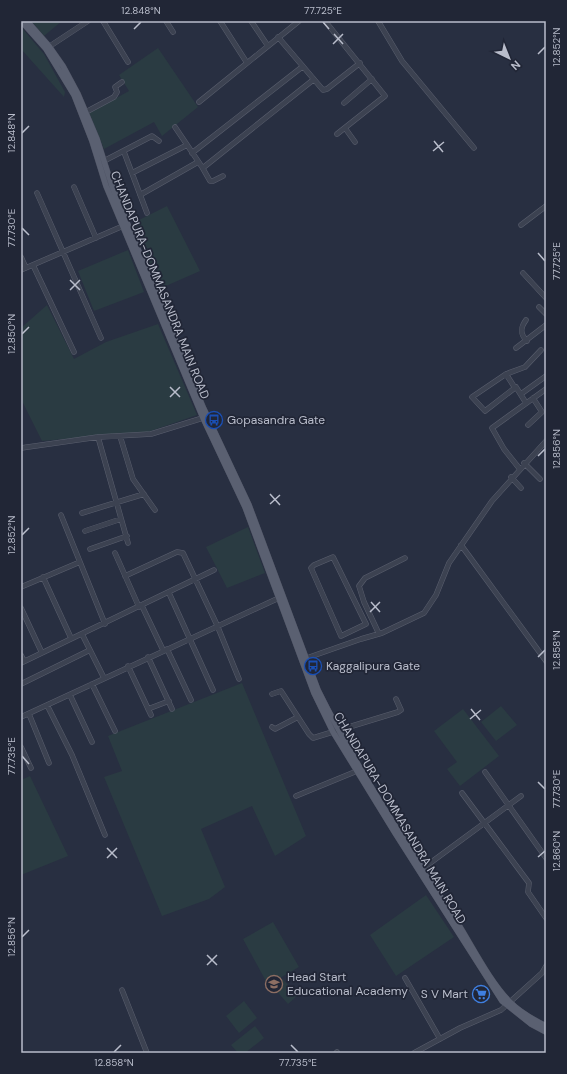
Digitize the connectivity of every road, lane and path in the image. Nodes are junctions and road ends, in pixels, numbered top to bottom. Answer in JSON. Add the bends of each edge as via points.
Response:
{"nodes":[{"id":1,"x":21,"y":21,"type":"edge"},
{"id":2,"x":27,"y":21,"type":"edge"},
{"id":3,"x":88,"y":21,"type":"edge"},
{"id":4,"x":103,"y":21,"type":"edge"},
{"id":5,"x":166,"y":21,"type":"edge"},
{"id":6,"x":220,"y":21,"type":"edge"},
{"id":7,"x":251,"y":21,"type":"edge"},
{"id":8,"x":299,"y":21,"type":"edge"},
{"id":9,"x":325,"y":21,"type":"edge"},
{"id":10,"x":378,"y":21,"type":"edge"},
{"id":11,"x":173,"y":32,"type":"dead end"},
{"id":12,"x":278,"y":37,"type":"junction"},
{"id":13,"x":268,"y":46,"type":"junction"},
{"id":14,"x":48,"y":47,"type":"junction"},
{"id":15,"x":128,"y":62,"type":"dead end"},
{"id":16,"x":247,"y":63,"type":"junction"},
{"id":17,"x":360,"y":63,"type":"junction"},
{"id":18,"x":302,"y":67,"type":"junction"},
{"id":19,"x":372,"y":79,"type":"junction"},
{"id":20,"x":313,"y":80,"type":"junction"},
{"id":21,"x":122,"y":82,"type":"dead end"},
{"id":22,"x":199,"y":102,"type":"dead end"},
{"id":23,"x":344,"y":103,"type":"dead end"},
{"id":24,"x":86,"y":112,"type":"junction"},
{"id":25,"x":176,"y":127,"type":"dead end"},
{"id":26,"x":345,"y":128,"type":"junction"},
{"id":27,"x":337,"y":134,"type":"dead end"},
{"id":28,"x":159,"y":141,"type":"dead end"},
{"id":29,"x":355,"y":142,"type":"dead end"},
{"id":30,"x":187,"y":145,"type":"junction"},
{"id":31,"x":474,"y":148,"type":"dead end"},
{"id":32,"x":124,"y":152,"type":"junction"},
{"id":33,"x":192,"y":153,"type":"junction"},
{"id":34,"x":101,"y":162,"type":"junction"},
{"id":35,"x":198,"y":162,"type":"junction"},
{"id":36,"x":202,"y":167,"type":"junction"},
{"id":37,"x":132,"y":173,"type":"junction"},
{"id":38,"x":223,"y":176,"type":"dead end"},
{"id":39,"x":74,"y":187,"type":"dead end"},
{"id":40,"x":37,"y":193,"type":"dead end"},
{"id":41,"x":140,"y":195,"type":"junction"},
{"id":42,"x":546,"y":206,"type":"edge"},
{"id":43,"x":147,"y":213,"type":"dead end"},
{"id":44,"x":521,"y":225,"type":"dead end"},
{"id":45,"x":123,"y":226,"type":"junction"},
{"id":46,"x":96,"y":238,"type":"junction"},
{"id":47,"x":62,"y":252,"type":"junction"},
{"id":48,"x":21,"y":257,"type":"edge"},
{"id":49,"x":33,"y":264,"type":"junction"},
{"id":50,"x":23,"y":269,"type":"edge"},
{"id":51,"x":523,"y":273,"type":"dead end"},
{"id":52,"x":546,"y":298,"type":"edge"},
{"id":53,"x":539,"y":307,"type":"dead end"},
{"id":54,"x":546,"y":314,"type":"edge"},
{"id":55,"x":526,"y":320,"type":"dead end"},
{"id":56,"x":546,"y":325,"type":"edge"},
{"id":57,"x":101,"y":338,"type":"dead end"},
{"id":58,"x":527,"y":341,"type":"junction"},
{"id":59,"x":516,"y":348,"type":"dead end"},
{"id":60,"x":541,"y":350,"type":"dead end"},
{"id":61,"x":74,"y":352,"type":"dead end"},
{"id":62,"x":506,"y":374,"type":"junction"},
{"id":63,"x":546,"y":376,"type":"edge"},
{"id":64,"x":515,"y":388,"type":"junction"},
{"id":65,"x":546,"y":389,"type":"edge"},
{"id":66,"x":521,"y":394,"type":"junction"},
{"id":67,"x":533,"y":398,"type":"junction"},
{"id":68,"x":526,"y":403,"type":"junction"},
{"id":69,"x":205,"y":418,"type":"junction"},
{"id":70,"x":528,"y":425,"type":"dead end"},
{"id":71,"x":120,"y":436,"type":"junction"},
{"id":72,"x":98,"y":437,"type":"junction"},
{"id":73,"x":546,"y":441,"type":"edge"},
{"id":74,"x":21,"y":448,"type":"edge"},
{"id":75,"x":524,"y":463,"type":"junction"},
{"id":76,"x":519,"y":468,"type":"junction"},
{"id":77,"x":511,"y":478,"type":"junction"},
{"id":78,"x":540,"y":479,"type":"dead end"},
{"id":79,"x":521,"y":488,"type":"dead end"},
{"id":80,"x":144,"y":494,"type":"junction"},
{"id":81,"x":117,"y":502,"type":"junction"},
{"id":82,"x":155,"y":510,"type":"dead end"},
{"id":83,"x":82,"y":513,"type":"dead end"},
{"id":84,"x":61,"y":515,"type":"dead end"},
{"id":85,"x":122,"y":519,"type":"junction"},
{"id":86,"x":85,"y":531,"type":"dead end"},
{"id":87,"x":127,"y":536,"type":"junction"},
{"id":88,"x":128,"y":543,"type":"dead end"},
{"id":89,"x":461,"y":545,"type":"junction"},
{"id":90,"x":90,"y":549,"type":"dead end"},
{"id":91,"x":115,"y":553,"type":"dead end"},
{"id":92,"x":405,"y":558,"type":"dead end"},
{"id":93,"x":80,"y":562,"type":"junction"},
{"id":94,"x":214,"y":570,"type":"dead end"},
{"id":95,"x":126,"y":576,"type":"junction"},
{"id":96,"x":43,"y":577,"type":"junction"},
{"id":97,"x":196,"y":579,"type":"junction"},
{"id":98,"x":21,"y":587,"type":"edge"},
{"id":99,"x":168,"y":593,"type":"junction"},
{"id":100,"x":282,"y":596,"type":"junction"},
{"id":101,"x":140,"y":606,"type":"junction"},
{"id":102,"x":21,"y":608,"type":"edge"},
{"id":103,"x":106,"y":624,"type":"junction"},
{"id":104,"x":217,"y":626,"type":"junction"},
{"id":105,"x":353,"y":631,"type":"junction"},
{"id":106,"x":82,"y":634,"type":"junction"},
{"id":107,"x":379,"y":634,"type":"junction"},
{"id":108,"x":71,"y":638,"type":"junction"},
{"id":109,"x":189,"y":638,"type":"junction"},
{"id":110,"x":357,"y":640,"type":"junction"},
{"id":111,"x":165,"y":649,"type":"junction"},
{"id":112,"x":90,"y":650,"type":"junction"},
{"id":113,"x":42,"y":653,"type":"junction"},
{"id":114,"x":21,"y":655,"type":"edge"},
{"id":115,"x":148,"y":657,"type":"junction"},
{"id":116,"x":305,"y":659,"type":"junction"},
{"id":117,"x":546,"y":661,"type":"edge"},
{"id":118,"x":23,"y":662,"type":"edge"},
{"id":119,"x":128,"y":666,"type":"junction"},
{"id":120,"x":104,"y":678,"type":"junction"},
{"id":121,"x":239,"y":679,"type":"dead end"},
{"id":122,"x":21,"y":684,"type":"edge"},
{"id":123,"x":92,"y":684,"type":"junction"},
{"id":124,"x":213,"y":690,"type":"dead end"},
{"id":125,"x":70,"y":694,"type":"junction"},
{"id":126,"x":272,"y":694,"type":"dead end"},
{"id":127,"x":396,"y":699,"type":"dead end"},
{"id":128,"x":191,"y":700,"type":"dead end"},
{"id":129,"x":169,"y":701,"type":"junction"},
{"id":130,"x":47,"y":705,"type":"junction"},
{"id":131,"x":148,"y":709,"type":"junction"},
{"id":132,"x":172,"y":709,"type":"dead end"},
{"id":133,"x":29,"y":714,"type":"junction"},
{"id":134,"x":151,"y":715,"type":"dead end"},
{"id":135,"x":21,"y":717,"type":"edge"},
{"id":136,"x":298,"y":717,"type":"junction"},
{"id":137,"x":272,"y":727,"type":"dead end"},
{"id":138,"x":115,"y":731,"type":"dead end"},
{"id":139,"x":336,"y":732,"type":"junction"},
{"id":140,"x":92,"y":742,"type":"dead end"},
{"id":141,"x":21,"y":747,"type":"edge"},
{"id":142,"x":49,"y":762,"type":"dead end"},
{"id":143,"x":31,"y":768,"type":"dead end"},
{"id":144,"x":357,"y":772,"type":"junction"},
{"id":145,"x":485,"y":772,"type":"dead end"},
{"id":146,"x":462,"y":793,"type":"dead end"},
{"id":147,"x":296,"y":796,"type":"dead end"},
{"id":148,"x":522,"y":796,"type":"dead end"},
{"id":149,"x":509,"y":805,"type":"junction"},
{"id":150,"x":484,"y":823,"type":"junction"},
{"id":151,"x":105,"y":836,"type":"dead end"},
{"id":152,"x":546,"y":858,"type":"edge"},
{"id":153,"x":422,"y":869,"type":"junction"},
{"id":154,"x":546,"y":918,"type":"edge"},
{"id":155,"x":546,"y":966,"type":"edge"},
{"id":156,"x":405,"y":978,"type":"dead end"},
{"id":157,"x":122,"y":990,"type":"dead end"},
{"id":158,"x":508,"y":1004,"type":"junction"},
{"id":159,"x":546,"y":1026,"type":"edge"},
{"id":160,"x":546,"y":1032,"type":"edge"},
{"id":161,"x":440,"y":1039,"type":"junction"},
{"id":162,"x":147,"y":1053,"type":"edge"},
{"id":163,"x":414,"y":1053,"type":"edge"}],
"edges":[{"from":1,"to":14,"type":"main road","name":"CHANDAPURA-DOMMASANDRA MAIN ROAD"},
{"from":2,"to":14,"type":"main road","name":"CHANDAPURA-DOMMASANDRA MAIN ROAD"},
{"from":3,"to":14,"type":"street"},
{"from":4,"to":15,"type":"street"},
{"from":5,"to":11,"type":"street"},
{"from":6,"to":16,"type":"street"},
{"from":7,"to":13,"type":"street"},
{"from":8,"to":12,"type":"street"},
{"from":9,"to":17,"type":"street"},
{"from":10,"to":31,"type":"street","via":[[402,60]]},
{"from":12,"to":13,"type":"street"},
{"from":12,"to":18,"type":"street"},
{"from":13,"to":16,"type":"street"},
{"from":14,"to":24,"type":"main road","name":"CHANDAPURA-DOMMASANDRA MAIN ROAD","via":[[63,66]]},
{"from":14,"to":34,"type":"main road","name":"CHANDAPURA-DOMMASANDRA MAIN ROAD","via":[[74,95]]},
{"from":16,"to":22,"type":"street"},
{"from":17,"to":19,"type":"street"},
{"from":17,"to":20,"type":"street","via":[[327,89],[321,89]]},
{"from":18,"to":20,"type":"street"},
{"from":18,"to":33,"type":"street"},
{"from":19,"to":23,"type":"street"},
{"from":19,"to":26,"type":"street","via":[[385,96]]},
{"from":20,"to":36,"type":"street"},
{"from":21,"to":24,"type":"street","via":[[115,87],[117,92],[114,97]]},
{"from":24,"to":34,"type":"main road","name":"CHANDAPURA-DOMMASANDRA MAIN ROAD"},
{"from":25,"to":30,"type":"street"},
{"from":26,"to":27,"type":"street"},
{"from":26,"to":29,"type":"street"},
{"from":28,"to":32,"type":"street","via":[[152,136]]},
{"from":30,"to":33,"type":"street"},
{"from":30,"to":37,"type":"street"},
{"from":32,"to":34,"type":"street"},
{"from":32,"to":37,"type":"street"},
{"from":33,"to":35,"type":"street"},
{"from":34,"to":45,"type":"main road","name":"CHANDAPURA-DOMMASANDRA MAIN ROAD"},
{"from":34,"to":69,"type":"main road","name":"CHANDAPURA-DOMMASANDRA MAIN ROAD"},
{"from":35,"to":36,"type":"street"},
{"from":35,"to":41,"type":"street"},
{"from":36,"to":38,"type":"street","via":[[210,180]]},
{"from":37,"to":41,"type":"street"},
{"from":39,"to":46,"type":"street"},
{"from":40,"to":47,"type":"street"},
{"from":41,"to":43,"type":"street"},
{"from":42,"to":44,"type":"street"},
{"from":45,"to":46,"type":"street"},
{"from":45,"to":69,"type":"main road","name":"CHANDAPURA-DOMMASANDRA MAIN ROAD"},
{"from":46,"to":47,"type":"street"},
{"from":47,"to":49,"type":"street"},
{"from":47,"to":57,"type":"street"},
{"from":48,"to":50,"type":"street"},
{"from":49,"to":50,"type":"street"},
{"from":49,"to":61,"type":"street"},
{"from":51,"to":52,"type":"street"},
{"from":53,"to":54,"type":"street"},
{"from":55,"to":58,"type":"street","via":[[521,331]]},
{"from":56,"to":58,"type":"street"},
{"from":58,"to":59,"type":"street"},
{"from":60,"to":62,"type":"street","via":[[525,368]]},
{"from":62,"to":64,"type":"street"},
{"from":62,"to":64,"type":"street","via":[[472,397],[485,411]]},
{"from":63,"to":66,"type":"street"},
{"from":64,"to":66,"type":"street"},
{"from":65,"to":67,"type":"street"},
{"from":66,"to":68,"type":"street"},
{"from":67,"to":68,"type":"street"},
{"from":67,"to":70,"type":"street","via":[[542,412]]},
{"from":68,"to":76,"type":"street","via":[[492,428]]},
{"from":69,"to":71,"type":"street","via":[[151,434]]},
{"from":69,"to":100,"type":"main road","name":"CHANDAPURA-DOMMASANDRA MAIN ROAD","via":[[249,505]]},
{"from":71,"to":72,"type":"street"},
{"from":71,"to":80,"type":"street","via":[[133,479]]},
{"from":72,"to":74,"type":"street"},
{"from":72,"to":81,"type":"street"},
{"from":73,"to":75,"type":"street"},
{"from":75,"to":76,"type":"street"},
{"from":75,"to":78,"type":"street"},
{"from":76,"to":77,"type":"street"},
{"from":77,"to":79,"type":"street"},
{"from":77,"to":89,"type":"street"},
{"from":80,"to":81,"type":"street"},
{"from":80,"to":82,"type":"street"},
{"from":81,"to":83,"type":"street"},
{"from":81,"to":85,"type":"street"},
{"from":84,"to":93,"type":"street"},
{"from":85,"to":86,"type":"street"},
{"from":85,"to":87,"type":"street"},
{"from":87,"to":88,"type":"street"},
{"from":87,"to":90,"type":"street"},
{"from":89,"to":107,"type":"street","via":[[449,563],[428,609],[418,617]]},
{"from":89,"to":117,"type":"street"},
{"from":91,"to":95,"type":"street"},
{"from":92,"to":107,"type":"street","via":[[365,578],[359,586]]},
{"from":93,"to":96,"type":"street"},
{"from":93,"to":103,"type":"street"},
{"from":94,"to":97,"type":"street"},
{"from":95,"to":97,"type":"street","via":[[177,552],[183,553]]},
{"from":95,"to":101,"type":"street"},
{"from":96,"to":98,"type":"street"},
{"from":96,"to":108,"type":"street"},
{"from":97,"to":99,"type":"street"},
{"from":97,"to":104,"type":"street"},
{"from":99,"to":101,"type":"street"},
{"from":99,"to":109,"type":"street"},
{"from":100,"to":104,"type":"street"},
{"from":100,"to":116,"type":"main road","name":"CHANDAPURA-DOMMASANDRA MAIN ROAD"},
{"from":101,"to":103,"type":"street"},
{"from":101,"to":111,"type":"street"},
{"from":102,"to":113,"type":"street"},
{"from":103,"to":106,"type":"street"},
{"from":104,"to":109,"type":"street"},
{"from":104,"to":121,"type":"street"},
{"from":105,"to":105,"type":"street","via":[[341,636],[339,634],[311,568],[314,565],[334,557],[336,560],[366,622]]},
{"from":105,"to":110,"type":"street"},
{"from":106,"to":108,"type":"street"},
{"from":106,"to":112,"type":"street"},
{"from":107,"to":110,"type":"street"},
{"from":108,"to":113,"type":"street"},
{"from":109,"to":111,"type":"street"},
{"from":109,"to":124,"type":"street"},
{"from":110,"to":116,"type":"street"},
{"from":111,"to":115,"type":"street"},
{"from":111,"to":128,"type":"street"},
{"from":112,"to":120,"type":"street"},
{"from":112,"to":122,"type":"street"},
{"from":113,"to":118,"type":"street"},
{"from":114,"to":118,"type":"street"},
{"from":115,"to":119,"type":"street"},
{"from":115,"to":129,"type":"street"},
{"from":116,"to":139,"type":"main road","name":"CHANDAPURA-DOMMASANDRA MAIN ROAD"},
{"from":119,"to":120,"type":"street"},
{"from":119,"to":131,"type":"street"},
{"from":120,"to":123,"type":"street"},
{"from":123,"to":125,"type":"street"},
{"from":123,"to":138,"type":"street"},
{"from":125,"to":130,"type":"street"},
{"from":125,"to":140,"type":"street"},
{"from":126,"to":136,"type":"street","via":[[281,691]]},
{"from":127,"to":139,"type":"street","via":[[400,711]]},
{"from":129,"to":131,"type":"street"},
{"from":129,"to":132,"type":"street"},
{"from":130,"to":133,"type":"street"},
{"from":130,"to":151,"type":"street","via":[[72,755]]},
{"from":131,"to":134,"type":"street"},
{"from":133,"to":135,"type":"street"},
{"from":133,"to":142,"type":"street"},
{"from":136,"to":137,"type":"street","via":[[276,729]]},
{"from":136,"to":139,"type":"street","via":[[313,738]]},
{"from":139,"to":144,"type":"main road","name":"CHANDAPURA-DOMMASANDRA MAIN ROAD"},
{"from":139,"to":153,"type":"main road","name":"CHANDAPURA-DOMMASANDRA MAIN ROAD"},
{"from":141,"to":143,"type":"street"},
{"from":144,"to":147,"type":"street"},
{"from":144,"to":158,"type":"main road","name":"CHANDAPURA-DOMMASANDRA MAIN ROAD","via":[[454,927]]},
{"from":145,"to":149,"type":"street"},
{"from":146,"to":150,"type":"street"},
{"from":148,"to":149,"type":"street"},
{"from":149,"to":150,"type":"street"},
{"from":149,"to":152,"type":"street"},
{"from":150,"to":153,"type":"street"},
{"from":150,"to":154,"type":"street","via":[[529,883],[528,892]]},
{"from":153,"to":158,"type":"main road","name":"CHANDAPURA-DOMMASANDRA MAIN ROAD"},
{"from":155,"to":158,"type":"street","via":[[542,973]]},
{"from":156,"to":161,"type":"street"},
{"from":157,"to":162,"type":"street"},
{"from":158,"to":159,"type":"main road","name":"CHANDAPURA-DOMMASANDRA MAIN ROAD"},
{"from":158,"to":160,"type":"main road","name":"CHANDAPURA-DOMMASANDRA MAIN ROAD","via":[[531,1024]]},
{"from":158,"to":161,"type":"street"},
{"from":161,"to":163,"type":"street"}]}
